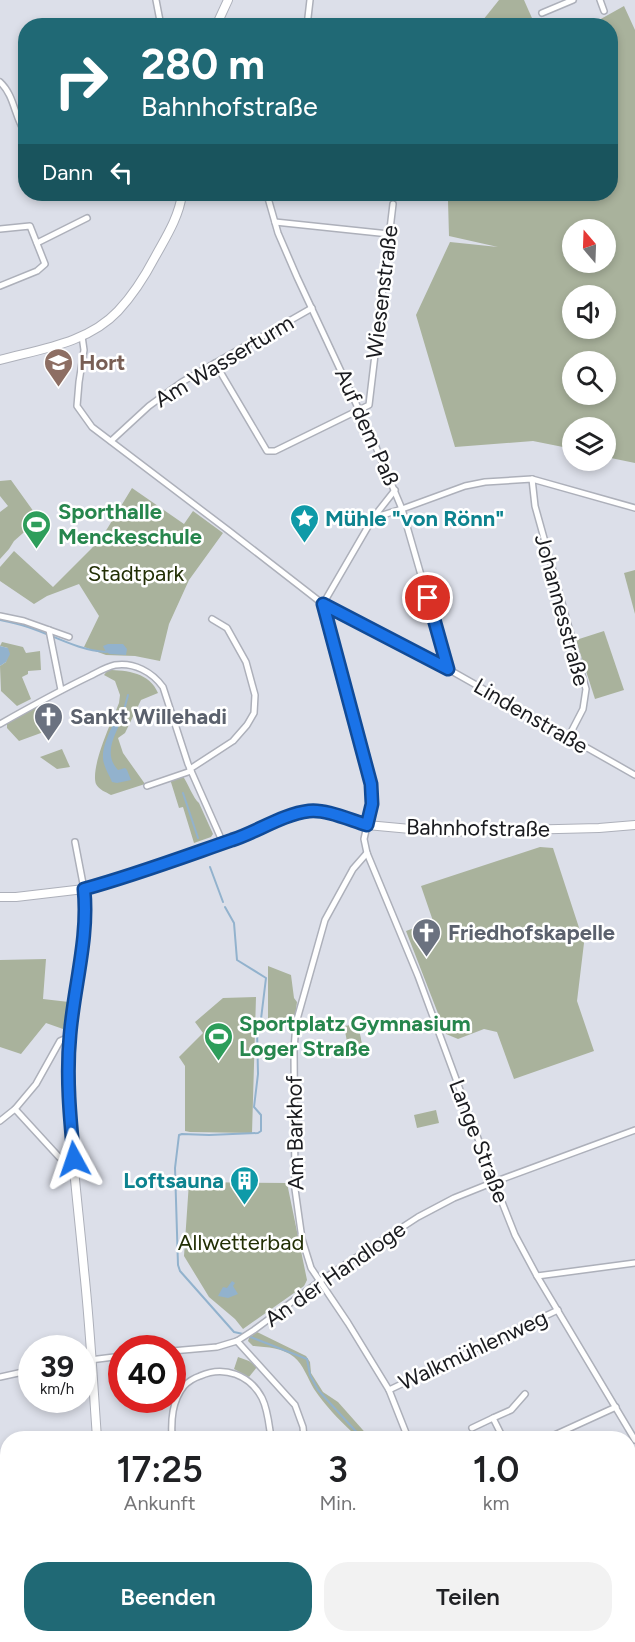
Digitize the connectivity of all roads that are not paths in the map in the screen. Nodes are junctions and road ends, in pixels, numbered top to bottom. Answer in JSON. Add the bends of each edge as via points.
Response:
{"nodes":[{"id":1,"x":156,"y":0,"type":"edge"},
{"id":2,"x":228,"y":0,"type":"edge"},
{"id":3,"x":310,"y":0,"type":"edge"},
{"id":4,"x":573,"y":0,"type":"edge"},
{"id":5,"x":600,"y":0,"type":"edge"},
{"id":6,"x":604,"y":11,"type":"dead end"},
{"id":7,"x":542,"y":13,"type":"dead end"},
{"id":8,"x":159,"y":18,"type":"edge"},
{"id":9,"x":220,"y":18,"type":"edge"},
{"id":10,"x":308,"y":18,"type":"edge"},
{"id":11,"x":0,"y":82,"type":"edge"},
{"id":12,"x":18,"y":120,"type":"edge"},
{"id":13,"x":180,"y":201,"type":"edge"},
{"id":14,"x":271,"y":201,"type":"edge"},
{"id":15,"x":393,"y":204,"type":"dead end"},
{"id":16,"x":87,"y":218,"type":"dead end"},
{"id":17,"x":276,"y":222,"type":"junction"},
{"id":18,"x":0,"y":229,"type":"edge"},
{"id":19,"x":389,"y":234,"type":"junction"},
{"id":20,"x":37,"y":243,"type":"junction"},
{"id":21,"x":0,"y":286,"type":"edge"},
{"id":22,"x":312,"y":308,"type":"junction"},
{"id":23,"x":82,"y":336,"type":"junction"},
{"id":24,"x":0,"y":360,"type":"edge"},
{"id":25,"x":215,"y":363,"type":"junction"},
{"id":26,"x":360,"y":410,"type":"junction"},
{"id":27,"x":111,"y":441,"type":"junction"},
{"id":28,"x":532,"y":479,"type":"junction"},
{"id":29,"x":395,"y":490,"type":"junction"},
{"id":30,"x":635,"y":508,"type":"edge"},
{"id":31,"x":402,"y":509,"type":"junction"},
{"id":32,"x":373,"y":518,"type":"junction"},
{"id":33,"x":323,"y":604,"type":"junction"},
{"id":34,"x":0,"y":616,"type":"edge"},
{"id":35,"x":212,"y":619,"type":"dead end"},
{"id":36,"x":50,"y":631,"type":"junction"},
{"id":37,"x":69,"y":637,"type":"dead end"},
{"id":38,"x":448,"y":669,"type":"junction"},
{"id":39,"x":61,"y":690,"type":"junction"},
{"id":40,"x":0,"y":724,"type":"edge"},
{"id":41,"x":568,"y":738,"type":"junction"},
{"id":42,"x":191,"y":770,"type":"junction"},
{"id":43,"x":635,"y":775,"type":"edge"},
{"id":44,"x":147,"y":786,"type":"dead end"},
{"id":45,"x":367,"y":825,"type":"junction"},
{"id":46,"x":635,"y":825,"type":"edge"},
{"id":47,"x":75,"y":842,"type":"dead end"},
{"id":48,"x":223,"y":843,"type":"junction"},
{"id":49,"x":367,"y":853,"type":"junction"},
{"id":50,"x":84,"y":889,"type":"junction"},
{"id":51,"x":0,"y":897,"type":"edge"},
{"id":52,"x":69,"y":1037,"type":"junction"},
{"id":53,"x":15,"y":1108,"type":"junction"},
{"id":54,"x":0,"y":1121,"type":"edge"},
{"id":55,"x":635,"y":1130,"type":"edge"},
{"id":56,"x":74,"y":1159,"type":"junction"},
{"id":57,"x":494,"y":1182,"type":"junction"},
{"id":58,"x":635,"y":1263,"type":"edge"},
{"id":59,"x":537,"y":1276,"type":"junction"},
{"id":60,"x":320,"y":1281,"type":"junction"},
{"id":61,"x":558,"y":1310,"type":"junction"},
{"id":62,"x":85,"y":1335,"type":"edge"},
{"id":63,"x":239,"y":1340,"type":"junction"},
{"id":64,"x":186,"y":1350,"type":"edge"},
{"id":65,"x":18,"y":1373,"type":"edge"},
{"id":66,"x":0,"y":1376,"type":"edge"},
{"id":67,"x":389,"y":1390,"type":"junction"},
{"id":68,"x":525,"y":1394,"type":"dead end"},
{"id":69,"x":615,"y":1407,"type":"junction"},
{"id":70,"x":94,"y":1413,"type":"edge"},
{"id":71,"x":493,"y":1418,"type":"junction"},
{"id":72,"x":471,"y":1428,"type":"dead end"},
{"id":73,"x":96,"y":1431,"type":"edge"},
{"id":74,"x":171,"y":1431,"type":"edge"},
{"id":75,"x":270,"y":1431,"type":"edge"},
{"id":76,"x":303,"y":1431,"type":"edge"},
{"id":77,"x":405,"y":1431,"type":"edge"},
{"id":78,"x":500,"y":1431,"type":"edge"},
{"id":79,"x":563,"y":1431,"type":"edge"},
{"id":80,"x":630,"y":1431,"type":"edge"}],
"edges":[{"from":1,"to":8,"type":"street"},
{"from":2,"to":9,"type":"street"},
{"from":3,"to":10,"type":"street"},
{"from":4,"to":7,"type":"street"},
{"from":5,"to":6,"type":"street"},
{"from":11,"to":12,"type":"street","via":[[8,90]]},
{"from":13,"to":23,"type":"street","via":[[169,233],[138,285],[117,313]]},
{"from":14,"to":17,"type":"street","name":"Auf dem Paß"},
{"from":15,"to":19,"type":"street","name":"Wiesenstraße"},
{"from":16,"to":20,"type":"street"},
{"from":17,"to":19,"type":"street"},
{"from":17,"to":22,"type":"street","name":"Auf dem Paß"},
{"from":18,"to":20,"type":"street","via":[[30,226]]},
{"from":19,"to":26,"type":"street","name":"Wiesenstraße","via":[[369,405]]},
{"from":20,"to":21,"type":"street","via":[[45,264]]},
{"from":22,"to":25,"type":"street","name":"Am Wasserturm"},
{"from":22,"to":26,"type":"street","name":"Auf dem Paß"},
{"from":23,"to":24,"type":"street"},
{"from":23,"to":27,"type":"street","name":"Lindenstraße","via":[[77,406],[92,427]]},
{"from":25,"to":26,"type":"street","via":[[267,451],[275,451]]},
{"from":25,"to":27,"type":"street","name":"Am Wasserturm","via":[[149,406]]},
{"from":26,"to":29,"type":"street","name":"Auf dem Paß"},
{"from":27,"to":33,"type":"street","name":"Lindenstraße"},
{"from":28,"to":30,"type":"street"},
{"from":28,"to":31,"type":"street","via":[[465,486]]},
{"from":28,"to":41,"type":"street","name":"Johannesstraße","via":[[535,506],[586,689],[583,710]]},
{"from":29,"to":31,"type":"street","name":"Auf dem Paß"},
{"from":29,"to":32,"type":"street"},
{"from":31,"to":32,"type":"street"},
{"from":31,"to":38,"type":"street","name":"Auf dem Paß"},
{"from":32,"to":33,"type":"street"},
{"from":33,"to":38,"type":"street","name":"Lindenstraße"},
{"from":33,"to":45,"type":"street","name":"Lange Straße","via":[[371,784]]},
{"from":34,"to":36,"type":"street"},
{"from":35,"to":42,"type":"street","via":[[227,628],[246,662],[255,695],[254,713],[233,741]]},
{"from":36,"to":37,"type":"street"},
{"from":36,"to":39,"type":"street"},
{"from":38,"to":41,"type":"street","name":"Lindenstraße"},
{"from":39,"to":40,"type":"street"},
{"from":39,"to":42,"type":"street","via":[[108,667],[123,664],[148,671],[163,687]]},
{"from":41,"to":43,"type":"street","name":"Lindenstraße"},
{"from":42,"to":44,"type":"street"},
{"from":42,"to":48,"type":"street"},
{"from":45,"to":46,"type":"street","name":"Bahnhofstraße","via":[[443,831]]},
{"from":45,"to":48,"type":"street","name":"Bahnhofstraße","via":[[324,812],[306,811]]},
{"from":45,"to":49,"type":"street","name":"Lange Straße"},
{"from":47,"to":50,"type":"street"},
{"from":48,"to":50,"type":"street","name":"Bahnhofstraße","via":[[130,877]]},
{"from":49,"to":57,"type":"street","name":"Lange Straße","via":[[418,976]]},
{"from":49,"to":60,"type":"street","name":"Am Barkhof","via":[[325,920],[296,1023],[295,1189],[310,1268]]},
{"from":50,"to":51,"type":"street","name":"Bahnhofstraße"},
{"from":50,"to":52,"type":"street","via":[[84,940]]},
{"from":52,"to":53,"type":"street","via":[[60,1041],[36,1084]]},
{"from":52,"to":56,"type":"street"},
{"from":53,"to":54,"type":"street"},
{"from":53,"to":56,"type":"street","via":[[59,1157]]},
{"from":55,"to":57,"type":"street","name":"An der Handloge"},
{"from":56,"to":62,"type":"street"},
{"from":57,"to":59,"type":"street","name":"Lange Straße"},
{"from":57,"to":60,"type":"street","name":"An der Handloge","via":[[418,1217]]},
{"from":58,"to":59,"type":"street"},
{"from":59,"to":61,"type":"street","name":"Lange Straße"},
{"from":60,"to":63,"type":"street","name":"An der Handloge"},
{"from":60,"to":67,"type":"street","name":"Am Barkhof"},
{"from":61,"to":67,"type":"street","name":"Walkmühlenweg"},
{"from":61,"to":69,"type":"street","name":"Lange Straße"},
{"from":63,"to":64,"type":"street","name":"An der Handloge"},
{"from":63,"to":76,"type":"street","via":[[295,1405]]},
{"from":65,"to":66,"type":"street"},
{"from":67,"to":77,"type":"street","name":"Am Barkhof"},
{"from":68,"to":71,"type":"street","via":[[511,1410]]},
{"from":69,"to":79,"type":"street"},
{"from":69,"to":80,"type":"street","name":"Lange Straße"},
{"from":70,"to":73,"type":"street"},
{"from":71,"to":72,"type":"street"},
{"from":71,"to":78,"type":"street"},
{"from":74,"to":75,"type":"street","via":[[174,1405],[185,1386],[203,1374],[217,1371],[236,1373],[253,1386],[262,1399]]}]}
